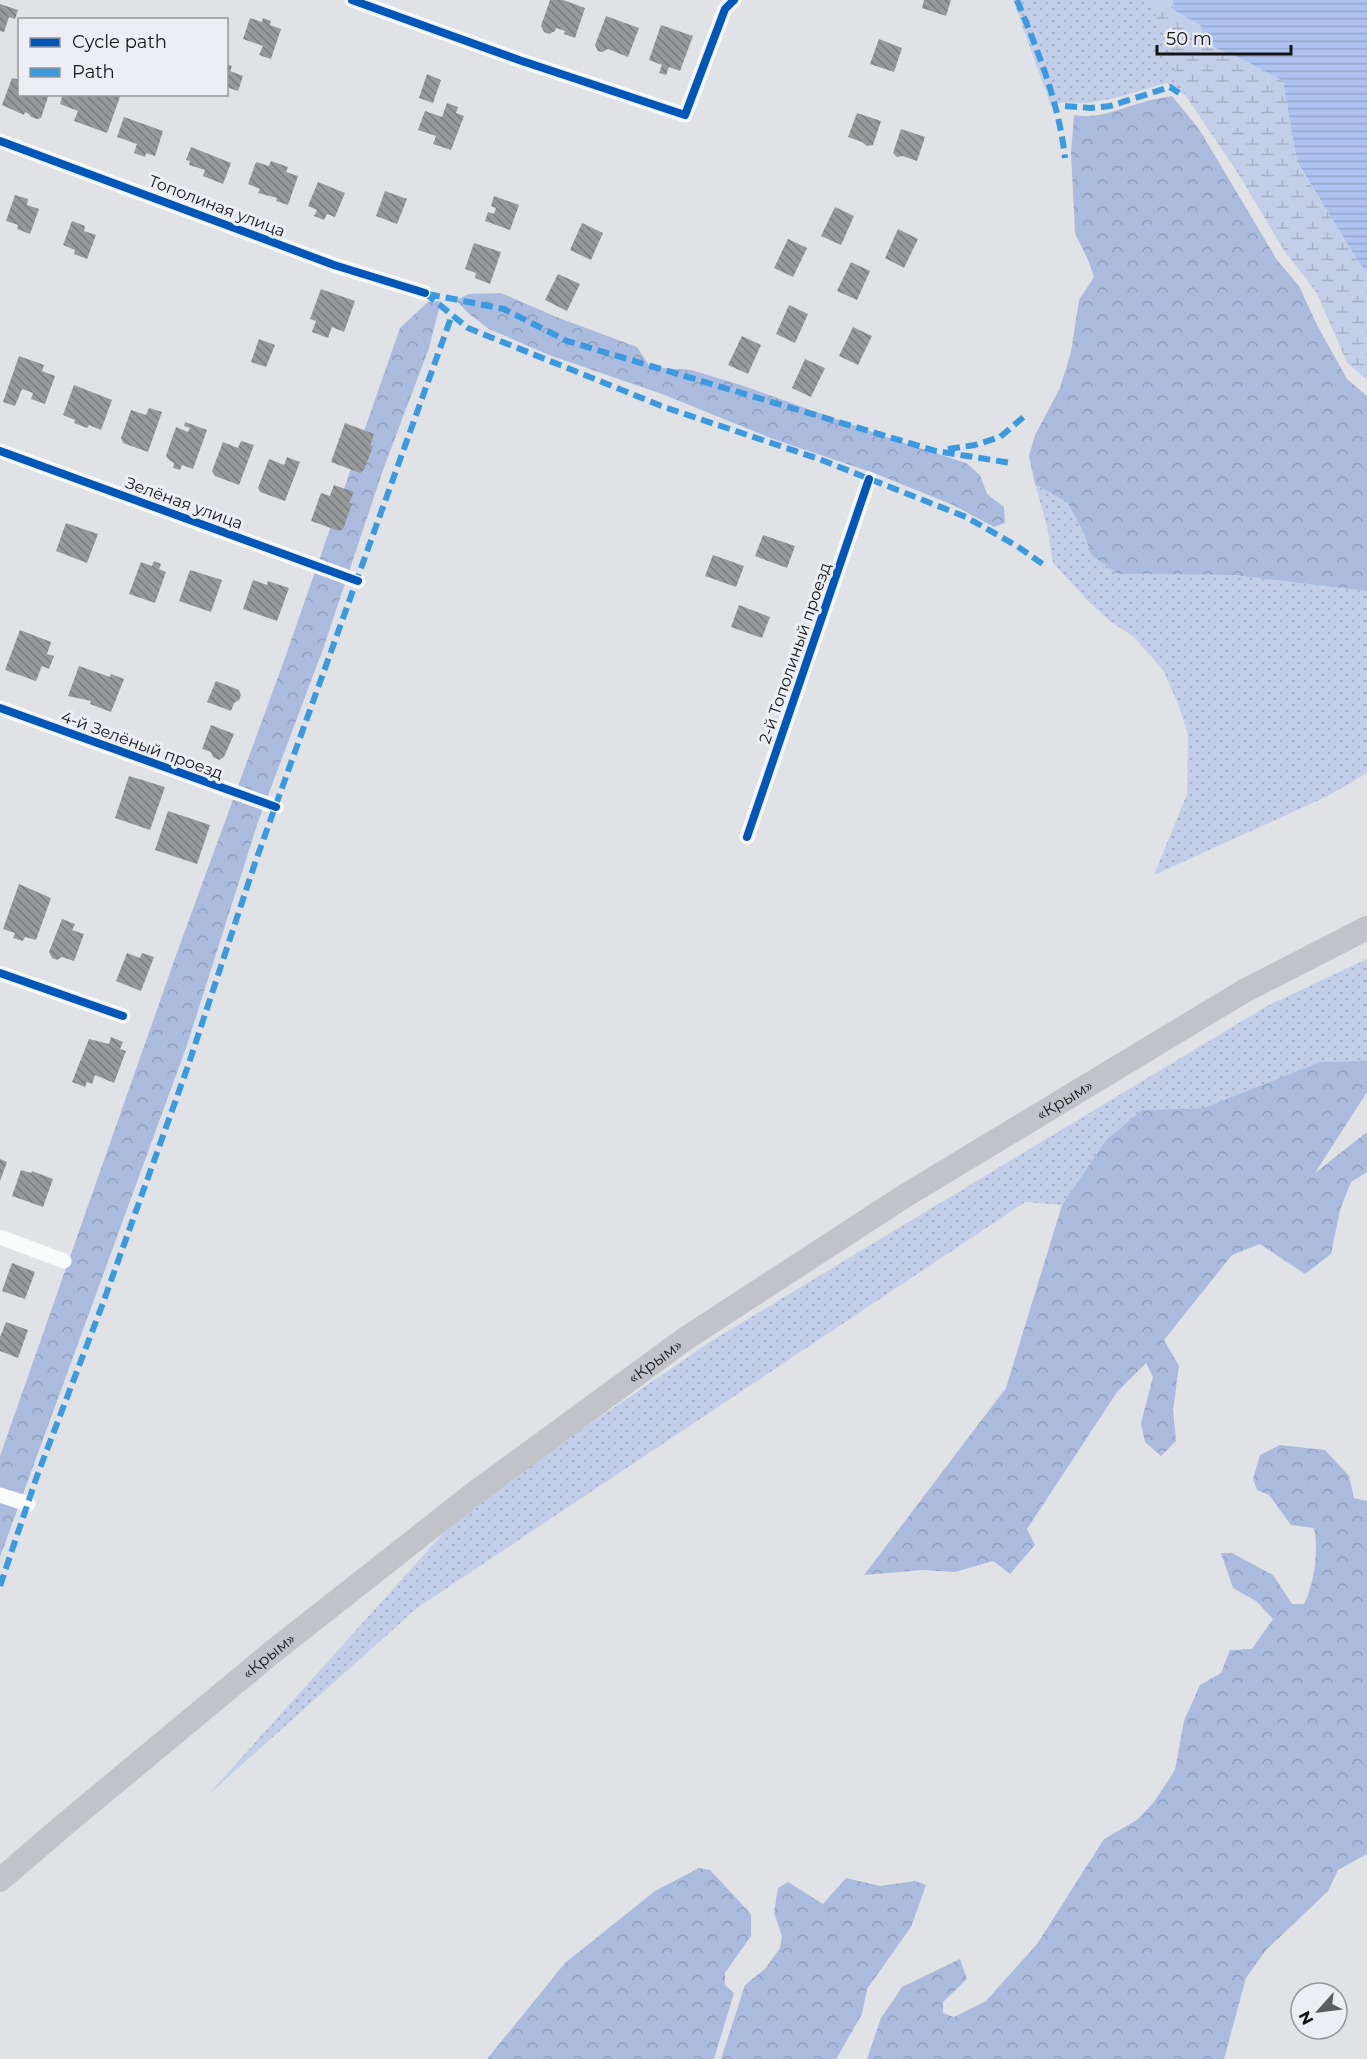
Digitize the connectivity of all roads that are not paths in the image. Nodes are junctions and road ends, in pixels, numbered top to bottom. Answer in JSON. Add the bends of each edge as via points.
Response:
{"nodes":[{"id":1,"x":352,"y":0,"type":"edge"},
{"id":2,"x":734,"y":0,"type":"edge"},
{"id":3,"x":0,"y":141,"type":"edge"},
{"id":4,"x":425,"y":293,"type":"dead end"},
{"id":5,"x":0,"y":450,"type":"edge"},
{"id":6,"x":869,"y":479,"type":"dead end"},
{"id":7,"x":358,"y":581,"type":"dead end"},
{"id":8,"x":0,"y":708,"type":"edge"},
{"id":9,"x":276,"y":807,"type":"dead end"},
{"id":10,"x":747,"y":837,"type":"dead end"},
{"id":11,"x":1367,"y":915,"type":"edge"},
{"id":12,"x":1367,"y":928,"type":"edge"},
{"id":13,"x":0,"y":972,"type":"edge"},
{"id":14,"x":123,"y":1016,"type":"dead end"},
{"id":15,"x":0,"y":1237,"type":"edge"},
{"id":16,"x":64,"y":1261,"type":"dead end"},
{"id":17,"x":0,"y":1495,"type":"edge"},
{"id":18,"x":28,"y":1504,"type":"dead end"},
{"id":19,"x":0,"y":1860,"type":"edge"},
{"id":20,"x":0,"y":1880,"type":"edge"}],
"edges":[{"from":1,"to":2,"type":"street","via":[[686,115],[725,9]]},
{"from":3,"to":4,"type":"street","name":"Тополиная улица","via":[[334,265]]},
{"from":5,"to":7,"type":"street","name":"Зелёная улица"},
{"from":6,"to":10,"type":"street","name":"2-й Тополиный проезд"},
{"from":8,"to":9,"type":"street","name":"4-й Зелёный проезд"},
{"from":11,"to":19,"type":"highway","via":[[1239,978],[741,1286],[403,1533]]},
{"from":12,"to":20,"type":"highway","name":"«Крым»","via":[[1244,991],[903,1197],[685,1339],[472,1495],[316,1617]]},
{"from":13,"to":14,"type":"street"},
{"from":15,"to":16,"type":"street"},
{"from":17,"to":18,"type":"street"}]}
